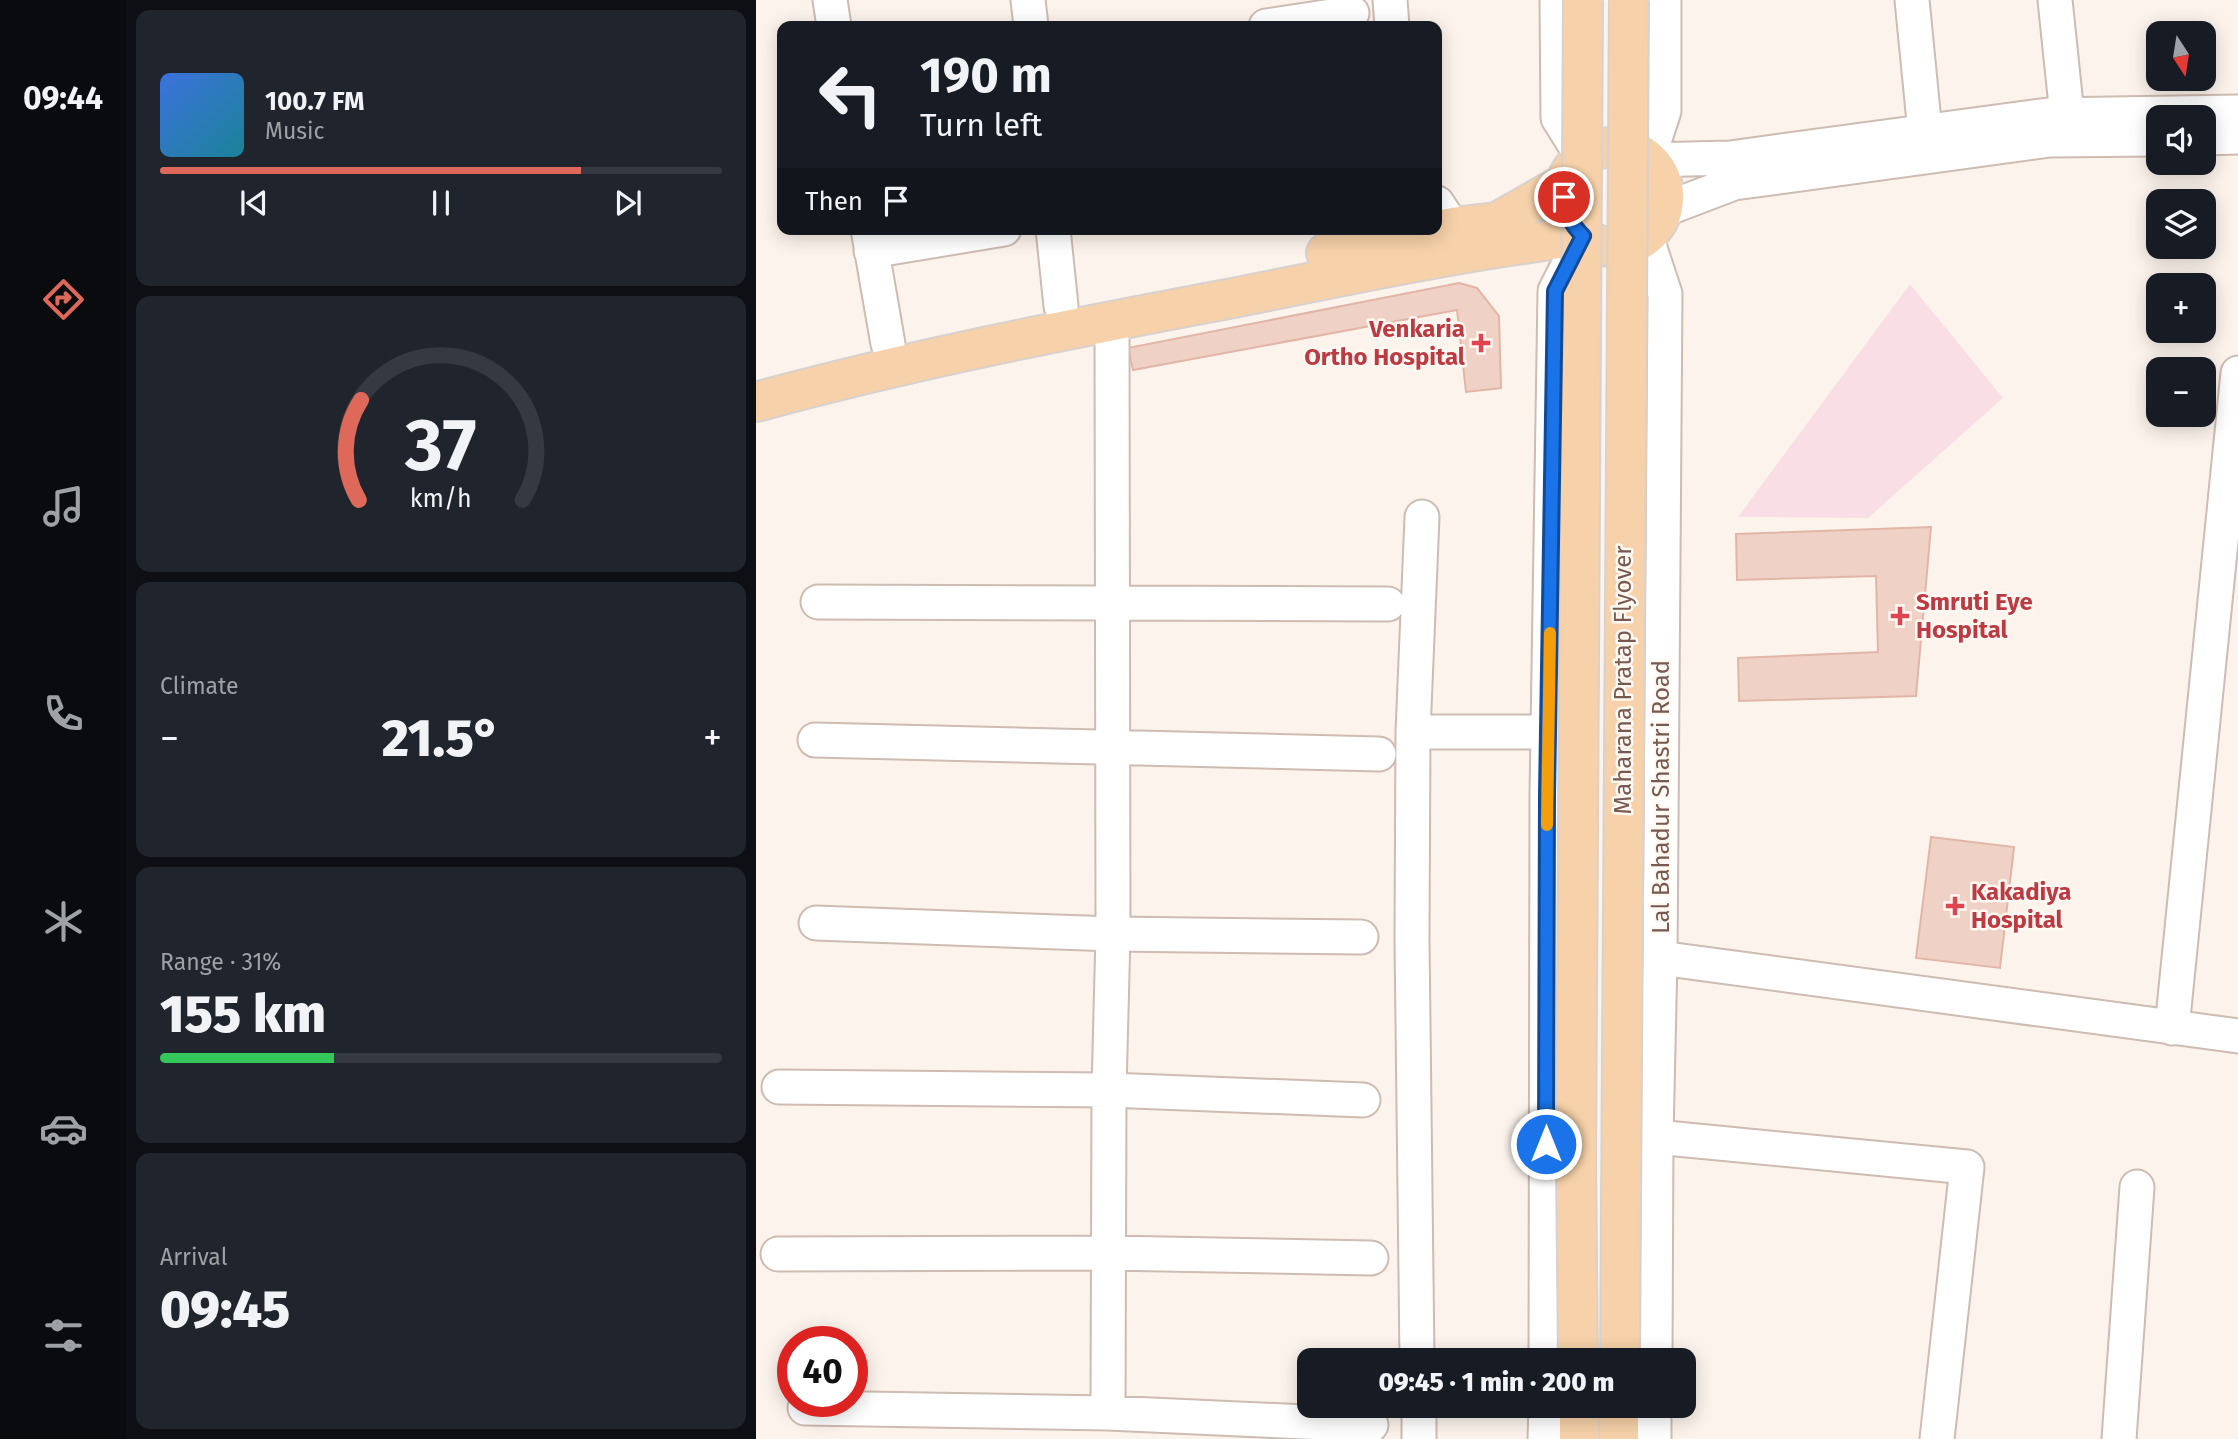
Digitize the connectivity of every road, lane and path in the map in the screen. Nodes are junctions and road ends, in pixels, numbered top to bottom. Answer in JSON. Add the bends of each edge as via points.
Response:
{"nodes":[{"id":1,"x":830,"y":0,"type":"edge"},
{"id":2,"x":1028,"y":0,"type":"edge"},
{"id":3,"x":1390,"y":0,"type":"edge"},
{"id":4,"x":1557,"y":0,"type":"edge"},
{"id":5,"x":1583,"y":0,"type":"edge"},
{"id":6,"x":1629,"y":0,"type":"edge"},
{"id":7,"x":1664,"y":0,"type":"edge"},
{"id":8,"x":1912,"y":0,"type":"edge"},
{"id":9,"x":2055,"y":0,"type":"edge"},
{"id":10,"x":1352,"y":13,"type":"dead end"},
{"id":11,"x":833,"y":21,"type":"edge"},
{"id":12,"x":1030,"y":21,"type":"edge"},
{"id":13,"x":1298,"y":21,"type":"edge"},
{"id":14,"x":1392,"y":21,"type":"edge"},
{"id":15,"x":2238,"y":112,"type":"edge"},
{"id":16,"x":2067,"y":114,"type":"junction"},
{"id":17,"x":1925,"y":132,"type":"junction"},
{"id":18,"x":2238,"y":137,"type":"edge"},
{"id":19,"x":2216,"y":138,"type":"edge"},
{"id":20,"x":2146,"y":139,"type":"edge"},
{"id":21,"x":1648,"y":160,"type":"junction"},
{"id":22,"x":1574,"y":171,"type":"junction"},
{"id":23,"x":1445,"y":215,"type":"edge"},
{"id":24,"x":1655,"y":223,"type":"junction"},
{"id":25,"x":930,"y":235,"type":"edge"},
{"id":26,"x":1054,"y":235,"type":"edge"},
{"id":27,"x":1361,"y":235,"type":"edge"},
{"id":28,"x":1583,"y":236,"type":"junction"},
{"id":29,"x":869,"y":240,"type":"edge"},
{"id":30,"x":1061,"y":306,"type":"junction"},
{"id":31,"x":1112,"y":321,"type":"junction"},
{"id":32,"x":888,"y":344,"type":"junction"},
{"id":33,"x":2238,"y":373,"type":"edge"},
{"id":34,"x":756,"y":377,"type":"edge"},
{"id":35,"x":756,"y":402,"type":"edge"},
{"id":36,"x":1422,"y":517,"type":"dead end"},
{"id":37,"x":818,"y":602,"type":"dead end"},
{"id":38,"x":1388,"y":604,"type":"dead end"},
{"id":39,"x":1112,"y":605,"type":"junction"},
{"id":40,"x":1413,"y":732,"type":"junction"},
{"id":41,"x":1549,"y":732,"type":"junction"},
{"id":42,"x":815,"y":740,"type":"dead end"},
{"id":43,"x":1112,"y":749,"type":"junction"},
{"id":44,"x":1379,"y":754,"type":"dead end"},
{"id":45,"x":816,"y":923,"type":"dead end"},
{"id":46,"x":1113,"y":934,"type":"junction"},
{"id":47,"x":1361,"y":937,"type":"dead end"},
{"id":48,"x":1660,"y":958,"type":"junction"},
{"id":49,"x":2172,"y":1028,"type":"junction"},
{"id":50,"x":2238,"y":1036,"type":"edge"},
{"id":51,"x":779,"y":1087,"type":"dead end"},
{"id":52,"x":1109,"y":1090,"type":"junction"},
{"id":53,"x":1363,"y":1100,"type":"dead end"},
{"id":54,"x":1656,"y":1137,"type":"junction"},
{"id":55,"x":2137,"y":1187,"type":"dead end"},
{"id":56,"x":1109,"y":1253,"type":"junction"},
{"id":57,"x":778,"y":1254,"type":"dead end"},
{"id":58,"x":1370,"y":1258,"type":"dead end"},
{"id":59,"x":1418,"y":1348,"type":"edge"},
{"id":60,"x":1546,"y":1348,"type":"edge"},
{"id":61,"x":1578,"y":1348,"type":"edge"},
{"id":62,"x":1620,"y":1348,"type":"edge"},
{"id":63,"x":1655,"y":1348,"type":"edge"},
{"id":64,"x":868,"y":1409,"type":"edge"},
{"id":65,"x":1108,"y":1413,"type":"junction"},
{"id":66,"x":1419,"y":1418,"type":"edge"},
{"id":67,"x":1546,"y":1418,"type":"edge"},
{"id":68,"x":1579,"y":1418,"type":"edge"},
{"id":69,"x":1619,"y":1418,"type":"edge"},
{"id":70,"x":1654,"y":1418,"type":"edge"},
{"id":71,"x":1371,"y":1425,"type":"dead end"},
{"id":72,"x":1419,"y":1439,"type":"edge"},
{"id":73,"x":1545,"y":1439,"type":"edge"},
{"id":74,"x":1579,"y":1439,"type":"edge"},
{"id":75,"x":1619,"y":1439,"type":"edge"},
{"id":76,"x":1654,"y":1439,"type":"edge"},
{"id":77,"x":1937,"y":1439,"type":"edge"},
{"id":78,"x":2119,"y":1439,"type":"edge"}],
"edges":[{"from":1,"to":11,"type":"street"},
{"from":2,"to":12,"type":"street"},
{"from":3,"to":14,"type":"street"},
{"from":4,"to":22,"type":"street","via":[[1558,118]]},
{"from":5,"to":61,"type":"main road","name":"Maharana Pratap Flyover","bridge":true},
{"from":6,"to":62,"type":"main road","name":"Maharana Pratap Flyover","bridge":true},
{"from":7,"to":21,"type":"street","via":[[1664,111]]},
{"from":8,"to":17,"type":"street"},
{"from":9,"to":16,"type":"street"},
{"from":10,"to":13,"type":"street"},
{"from":15,"to":16,"type":"street"},
{"from":16,"to":17,"type":"street"},
{"from":17,"to":21,"type":"street","via":[[1730,158]]},
{"from":18,"to":19,"type":"street"},
{"from":20,"to":24,"type":"street","via":[[2050,140],[1734,183]]},
{"from":21,"to":22,"type":"main road","via":[[1633,150],[1616,147],[1598,150]]},
{"from":21,"to":24,"type":"main road","via":[[1657,170],[1665,196]]},
{"from":22,"to":23,"type":"main road","via":[[1497,222]]},
{"from":22,"to":28,"type":"main road","via":[[1564,197],[1566,212]]},
{"from":24,"to":28,"type":"main road","via":[[1622,247],[1597,245]]},
{"from":24,"to":48,"type":"street","name":"Lal Bahadur Shastri Road","via":[[1665,294]]},
{"from":25,"to":29,"type":"street"},
{"from":26,"to":30,"type":"street"},
{"from":27,"to":30,"type":"main road"},
{"from":28,"to":31,"type":"main road","via":[[1502,246]]},
{"from":28,"to":41,"type":"street","via":[[1555,291]]},
{"from":29,"to":32,"type":"street"},
{"from":30,"to":32,"type":"main road"},
{"from":31,"to":35,"type":"main road","via":[[835,380]]},
{"from":31,"to":39,"type":"street"},
{"from":32,"to":34,"type":"main road"},
{"from":33,"to":49,"type":"street"},
{"from":36,"to":40,"type":"street"},
{"from":37,"to":39,"type":"street"},
{"from":38,"to":39,"type":"street"},
{"from":39,"to":43,"type":"street"},
{"from":40,"to":41,"type":"street"},
{"from":40,"to":59,"type":"street"},
{"from":41,"to":60,"type":"street"},
{"from":42,"to":43,"type":"street"},
{"from":43,"to":44,"type":"street"},
{"from":43,"to":46,"type":"street"},
{"from":45,"to":46,"type":"street"},
{"from":46,"to":47,"type":"street"},
{"from":46,"to":52,"type":"street"},
{"from":48,"to":49,"type":"street"},
{"from":48,"to":54,"type":"street","name":"Lal Bahadur Shastri Road"},
{"from":49,"to":50,"type":"street"},
{"from":51,"to":52,"type":"street"},
{"from":52,"to":53,"type":"street"},
{"from":52,"to":56,"type":"street"},
{"from":54,"to":63,"type":"street","name":"Lal Bahadur Shastri Road"},
{"from":54,"to":77,"type":"street","via":[[1967,1167]]},
{"from":55,"to":78,"type":"street"},
{"from":56,"to":57,"type":"street"},
{"from":56,"to":58,"type":"street"},
{"from":56,"to":65,"type":"street"},
{"from":64,"to":65,"type":"street"},
{"from":65,"to":71,"type":"street"},
{"from":66,"to":72,"type":"street"},
{"from":67,"to":73,"type":"street"},
{"from":68,"to":74,"type":"main road"},
{"from":69,"to":75,"type":"main road"},
{"from":70,"to":76,"type":"street"}]}
